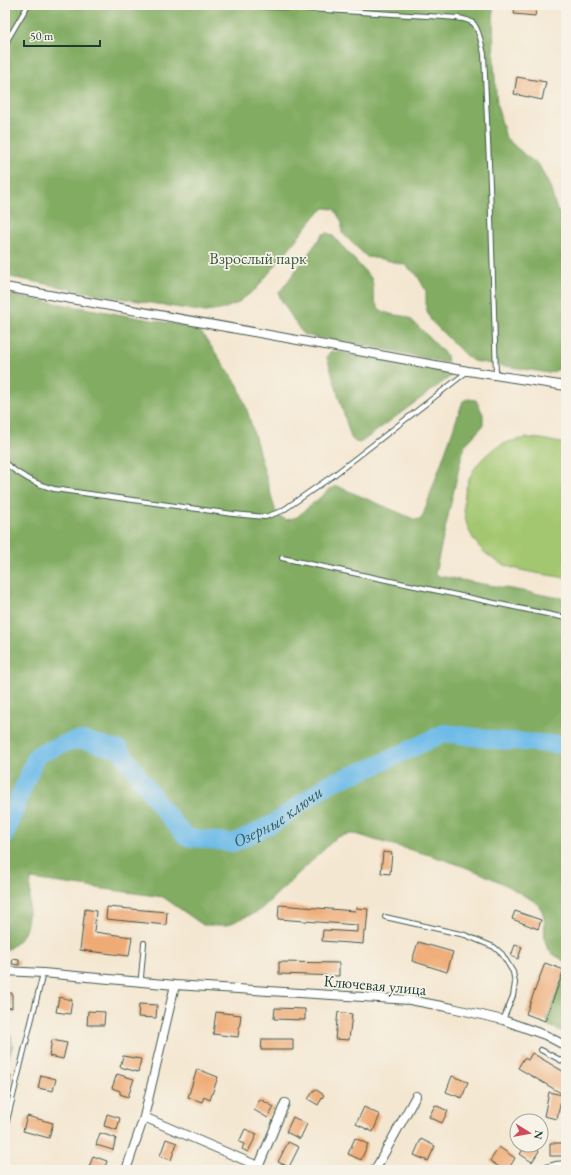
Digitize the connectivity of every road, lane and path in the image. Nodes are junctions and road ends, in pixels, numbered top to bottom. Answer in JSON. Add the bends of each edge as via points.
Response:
{"nodes":[{"id":1,"x":28,"y":5,"type":"edge"},
{"id":2,"x":239,"y":5,"type":"edge"},
{"id":3,"x":5,"y":49,"type":"edge"},
{"id":4,"x":5,"y":287,"type":"edge"},
{"id":5,"x":468,"y":371,"type":"junction"},
{"id":6,"x":496,"y":376,"type":"junction"},
{"id":7,"x":566,"y":386,"type":"edge"},
{"id":8,"x":5,"y":463,"type":"edge"},
{"id":9,"x":282,"y":558,"type":"dead end"},
{"id":10,"x":566,"y":618,"type":"edge"},
{"id":11,"x":385,"y":917,"type":"dead end"},
{"id":12,"x":144,"y":943,"type":"dead end"},
{"id":13,"x":5,"y":971,"type":"edge"},
{"id":14,"x":43,"y":974,"type":"junction"},
{"id":15,"x":142,"y":983,"type":"junction"},
{"id":16,"x":175,"y":985,"type":"junction"},
{"id":17,"x":503,"y":1020,"type":"junction"},
{"id":18,"x":566,"y":1046,"type":"edge"},
{"id":19,"x":542,"y":1050,"type":"dead end"},
{"id":20,"x":566,"y":1063,"type":"edge"},
{"id":21,"x":416,"y":1096,"type":"dead end"},
{"id":22,"x":285,"y":1103,"type":"dead end"},
{"id":23,"x":144,"y":1118,"type":"junction"},
{"id":24,"x":5,"y":1129,"type":"edge"},
{"id":25,"x":566,"y":1165,"type":"edge"},
{"id":26,"x":257,"y":1168,"type":"edge"},
{"id":27,"x":126,"y":1170,"type":"edge"},
{"id":28,"x":375,"y":1170,"type":"edge"},
{"id":29,"x":543,"y":1170,"type":"edge"}],
"edges":[{"from":1,"to":3,"type":"lane"},
{"from":2,"to":6,"type":"lane","via":[[444,17],[464,19],[473,23],[484,54]]},
{"from":4,"to":5,"type":"street"},
{"from":5,"to":6,"type":"street"},
{"from":5,"to":8,"type":"lane","via":[[334,475],[282,511],[265,517],[54,489],[29,480]]},
{"from":6,"to":7,"type":"street"},
{"from":9,"to":10,"type":"lane"},
{"from":11,"to":17,"type":"lane","via":[[465,935],[494,947],[502,954],[513,972],[515,983],[514,996]]},
{"from":12,"to":15,"type":"lane"},
{"from":13,"to":14,"type":"street","name":"Ключевая улица"},
{"from":14,"to":15,"type":"street","name":"Ключевая улица"},
{"from":14,"to":24,"type":"lane"},
{"from":15,"to":16,"type":"street","name":"Ключевая улица"},
{"from":16,"to":17,"type":"street","name":"Ключевая улица","via":[[410,1000]]},
{"from":16,"to":23,"type":"street"},
{"from":17,"to":18,"type":"street","name":"Ключевая улица","via":[[545,1035]]},
{"from":19,"to":20,"type":"lane"},
{"from":21,"to":28,"type":"street"},
{"from":22,"to":26,"type":"street"},
{"from":23,"to":26,"type":"street"},
{"from":23,"to":27,"type":"street"},
{"from":25,"to":29,"type":"street"}]}
